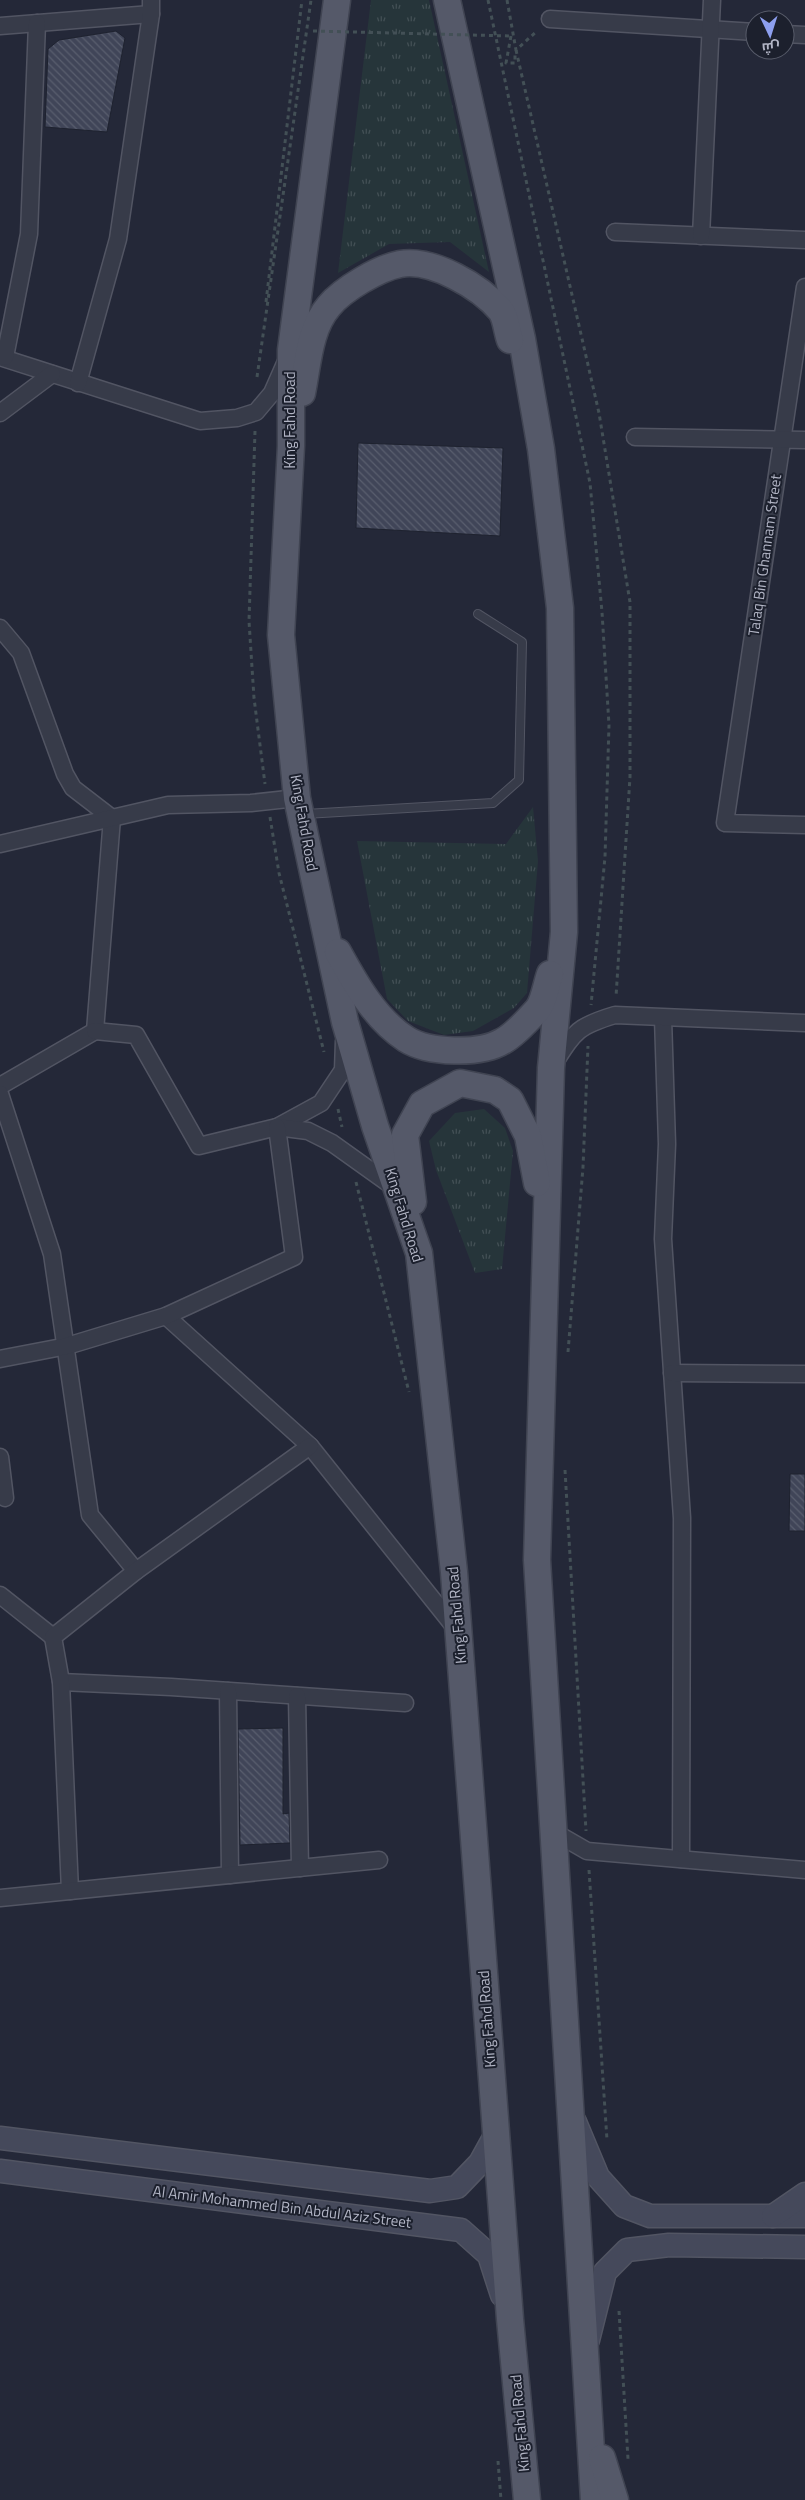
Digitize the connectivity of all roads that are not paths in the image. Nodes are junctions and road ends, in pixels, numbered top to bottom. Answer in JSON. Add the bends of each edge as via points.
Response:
{"nodes":[{"id":1,"x":337,"y":0,"type":"edge"},
{"id":2,"x":447,"y":0,"type":"edge"},
{"id":3,"x":712,"y":0,"type":"edge"},
{"id":4,"x":151,"y":7,"type":"edge"},
{"id":5,"x":550,"y":19,"type":"road end"},
{"id":6,"x":37,"y":23,"type":"junction"},
{"id":7,"x":0,"y":26,"type":"edge"},
{"id":8,"x":711,"y":29,"type":"junction"},
{"id":9,"x":745,"y":31,"type":"edge"},
{"id":10,"x":615,"y":232,"type":"dead end"},
{"id":11,"x":700,"y":236,"type":"junction"},
{"id":12,"x":805,"y":240,"type":"edge"},
{"id":13,"x":805,"y":287,"type":"edge"},
{"id":14,"x":291,"y":350,"type":"junction"},
{"id":15,"x":2,"y":357,"type":"edge"},
{"id":16,"x":52,"y":374,"type":"junction"},
{"id":17,"x":78,"y":383,"type":"junction"},
{"id":18,"x":0,"y":413,"type":"edge"},
{"id":19,"x":635,"y":438,"type":"dead end"},
{"id":20,"x":782,"y":439,"type":"junction"},
{"id":21,"x":805,"y":440,"type":"edge"},
{"id":22,"x":292,"y":446,"type":"junction"},
{"id":23,"x":541,"y":449,"type":"junction"},
{"id":24,"x":478,"y":614,"type":"dead end"},
{"id":25,"x":2,"y":635,"type":"edge"},
{"id":26,"x":299,"y":806,"type":"junction"},
{"id":27,"x":112,"y":818,"type":"junction"},
{"id":28,"x":805,"y":825,"type":"edge"},
{"id":29,"x":0,"y":844,"type":"edge"},
{"id":30,"x":325,"y":930,"type":"junction"},
{"id":31,"x":564,"y":932,"type":"junction"},
{"id":32,"x":663,"y":1018,"type":"junction"},
{"id":33,"x":345,"y":1022,"type":"junction"},
{"id":34,"x":805,"y":1023,"type":"edge"},
{"id":35,"x":95,"y":1031,"type":"junction"},
{"id":36,"x":551,"y":1068,"type":"junction"},
{"id":37,"x":0,"y":1086,"type":"edge"},
{"id":38,"x":0,"y":1094,"type":"edge"},
{"id":39,"x":277,"y":1127,"type":"junction"},
{"id":40,"x":397,"y":1189,"type":"junction"},
{"id":41,"x":546,"y":1230,"type":"junction"},
{"id":42,"x":418,"y":1253,"type":"junction"},
{"id":43,"x":166,"y":1316,"type":"junction"},
{"id":44,"x":67,"y":1346,"type":"junction"},
{"id":45,"x":0,"y":1359,"type":"edge"},
{"id":46,"x":672,"y":1373,"type":"junction"},
{"id":47,"x":805,"y":1374,"type":"edge"},
{"id":48,"x":310,"y":1446,"type":"junction"},
{"id":49,"x":0,"y":1457,"type":"edge"},
{"id":50,"x":5,"y":1498,"type":"dead end"},
{"id":51,"x":136,"y":1571,"type":"junction"},
{"id":52,"x":0,"y":1595,"type":"edge"},
{"id":53,"x":458,"y":1632,"type":"junction"},
{"id":54,"x":53,"y":1637,"type":"junction"},
{"id":55,"x":61,"y":1682,"type":"junction"},
{"id":56,"x":228,"y":1691,"type":"junction"},
{"id":57,"x":297,"y":1696,"type":"junction"},
{"id":58,"x":405,"y":1703,"type":"dead end"},
{"id":59,"x":554,"y":1832,"type":"junction"},
{"id":60,"x":681,"y":1859,"type":"junction"},
{"id":61,"x":380,"y":1860,"type":"dead end"},
{"id":62,"x":300,"y":1868,"type":"junction"},
{"id":63,"x":805,"y":1870,"type":"edge"},
{"id":64,"x":230,"y":1875,"type":"junction"},
{"id":65,"x":70,"y":1891,"type":"junction"},
{"id":66,"x":0,"y":1898,"type":"edge"},
{"id":67,"x":570,"y":2110,"type":"junction"},
{"id":68,"x":496,"y":2134,"type":"junction"},
{"id":69,"x":0,"y":2138,"type":"edge"},
{"id":70,"x":0,"y":2171,"type":"edge"},
{"id":71,"x":805,"y":2194,"type":"edge"},
{"id":72,"x":773,"y":2216,"type":"junction"},
{"id":73,"x":805,"y":2216,"type":"edge"},
{"id":74,"x":805,"y":2247,"type":"edge"},
{"id":75,"x":510,"y":2319,"type":"junction"},
{"id":76,"x":585,"y":2353,"type":"junction"},
{"id":77,"x":589,"y":2407,"type":"junction"},
{"id":78,"x":527,"y":2500,"type":"edge"},
{"id":79,"x":594,"y":2500,"type":"edge"},
{"id":80,"x":615,"y":2500,"type":"edge"}],
"edges":[{"from":1,"to":14,"type":"main road","name":"King Fahd Road"},
{"from":2,"to":23,"type":"main road","via":[[522,339]]},
{"from":3,"to":8,"type":"street"},
{"from":4,"to":6,"type":"street"},
{"from":4,"to":17,"type":"street","via":[[118,239]]},
{"from":5,"to":8,"type":"street"},
{"from":6,"to":7,"type":"street"},
{"from":6,"to":15,"type":"street","via":[[30,234]]},
{"from":8,"to":9,"type":"street"},
{"from":8,"to":11,"type":"street"},
{"from":10,"to":11,"type":"street"},
{"from":11,"to":12,"type":"street"},
{"from":13,"to":20,"type":"street","name":"Talaq Bin Ghannam Street"},
{"from":14,"to":17,"type":"street","via":[[272,394],[256,412],[237,418],[200,421]]},
{"from":14,"to":22,"type":"main road","name":"King Fahd Road"},
{"from":15,"to":16,"type":"street"},
{"from":16,"to":17,"type":"street"},
{"from":16,"to":18,"type":"street"},
{"from":19,"to":20,"type":"street"},
{"from":20,"to":21,"type":"street"},
{"from":20,"to":28,"type":"street","name":"Talaq Bin Ghannam Street","via":[[726,823]]},
{"from":22,"to":23,"type":"main road","via":[[314,332],[328,307],[349,287],[401,264],[437,267],[466,281],[502,312]]},
{"from":22,"to":26,"type":"main road","name":"King Fahd Road","via":[[281,636]]},
{"from":23,"to":31,"type":"main road","via":[[560,608]]},
{"from":24,"to":26,"type":"lane","via":[[522,642],[519,780],[493,804]]},
{"from":25,"to":27,"type":"street","via":[[22,653],[73,788]]},
{"from":26,"to":27,"type":"street","via":[[252,803],[168,805]]},
{"from":26,"to":30,"type":"main road","name":"King Fahd Road"},
{"from":27,"to":29,"type":"street"},
{"from":27,"to":35,"type":"street"},
{"from":30,"to":31,"type":"main road","via":[[380,1018],[407,1040],[443,1051],[476,1050],[502,1042],[538,1009]]},
{"from":30,"to":33,"type":"main road","name":"King Fahd Road"},
{"from":31,"to":36,"type":"main road"},
{"from":32,"to":34,"type":"street"},
{"from":32,"to":36,"type":"street","via":[[615,1015],[590,1023],[574,1033]]},
{"from":32,"to":46,"type":"street","via":[[667,1144],[663,1239]]},
{"from":33,"to":39,"type":"street","via":[[343,1070],[321,1103]]},
{"from":33,"to":40,"type":"main road","name":"King Fahd Road"},
{"from":35,"to":37,"type":"street"},
{"from":35,"to":39,"type":"street","via":[[136,1035],[199,1146]]},
{"from":36,"to":41,"type":"main road"},
{"from":38,"to":44,"type":"street","via":[[52,1254]]},
{"from":39,"to":40,"type":"street","via":[[308,1131],[332,1143]]},
{"from":39,"to":43,"type":"street","via":[[294,1257]]},
{"from":40,"to":42,"type":"main road","name":"King Fahd Road"},
{"from":41,"to":42,"type":"main road","via":[[528,1136],[510,1100],[495,1090],[460,1083],[422,1104],[405,1135]]},
{"from":41,"to":59,"type":"main road","via":[[537,1560]]},
{"from":42,"to":53,"type":"main road","name":"King Fahd Road"},
{"from":43,"to":44,"type":"street"},
{"from":43,"to":48,"type":"street"},
{"from":44,"to":45,"type":"street"},
{"from":44,"to":51,"type":"street","via":[[90,1515]]},
{"from":46,"to":47,"type":"street"},
{"from":46,"to":60,"type":"street","via":[[682,1518]]},
{"from":48,"to":51,"type":"street"},
{"from":48,"to":53,"type":"street"},
{"from":49,"to":50,"type":"street"},
{"from":51,"to":54,"type":"street"},
{"from":52,"to":54,"type":"street"},
{"from":53,"to":68,"type":"main road","name":"King Fahd Road"},
{"from":54,"to":55,"type":"street"},
{"from":55,"to":56,"type":"street"},
{"from":55,"to":65,"type":"street"},
{"from":56,"to":57,"type":"street"},
{"from":56,"to":64,"type":"street"},
{"from":57,"to":58,"type":"street"},
{"from":57,"to":62,"type":"street"},
{"from":59,"to":60,"type":"street","via":[[588,1851]]},
{"from":59,"to":67,"type":"main road"},
{"from":60,"to":63,"type":"street"},
{"from":61,"to":62,"type":"street"},
{"from":62,"to":64,"type":"street"},
{"from":64,"to":65,"type":"street"},
{"from":65,"to":66,"type":"street"},
{"from":67,"to":72,"type":"main road","via":[[598,2177],[624,2206],[650,2216]]},
{"from":67,"to":76,"type":"main road"},
{"from":68,"to":69,"type":"main road","via":[[480,2163],[457,2188],[430,2191]]},
{"from":68,"to":75,"type":"main road","name":"King Fahd Road"},
{"from":70,"to":75,"type":"main road","name":"Al Amir Mohammed Bin Abdul Aziz Street","via":[[461,2230],[489,2255]]},
{"from":71,"to":72,"type":"main road"},
{"from":72,"to":73,"type":"main road"},
{"from":74,"to":76,"type":"main road","via":[[669,2245],[627,2250],[605,2272]]},
{"from":75,"to":78,"type":"main road","name":"King Fahd Road"},
{"from":76,"to":77,"type":"main road"},
{"from":77,"to":79,"type":"main road"},
{"from":77,"to":80,"type":"main road"}]}
